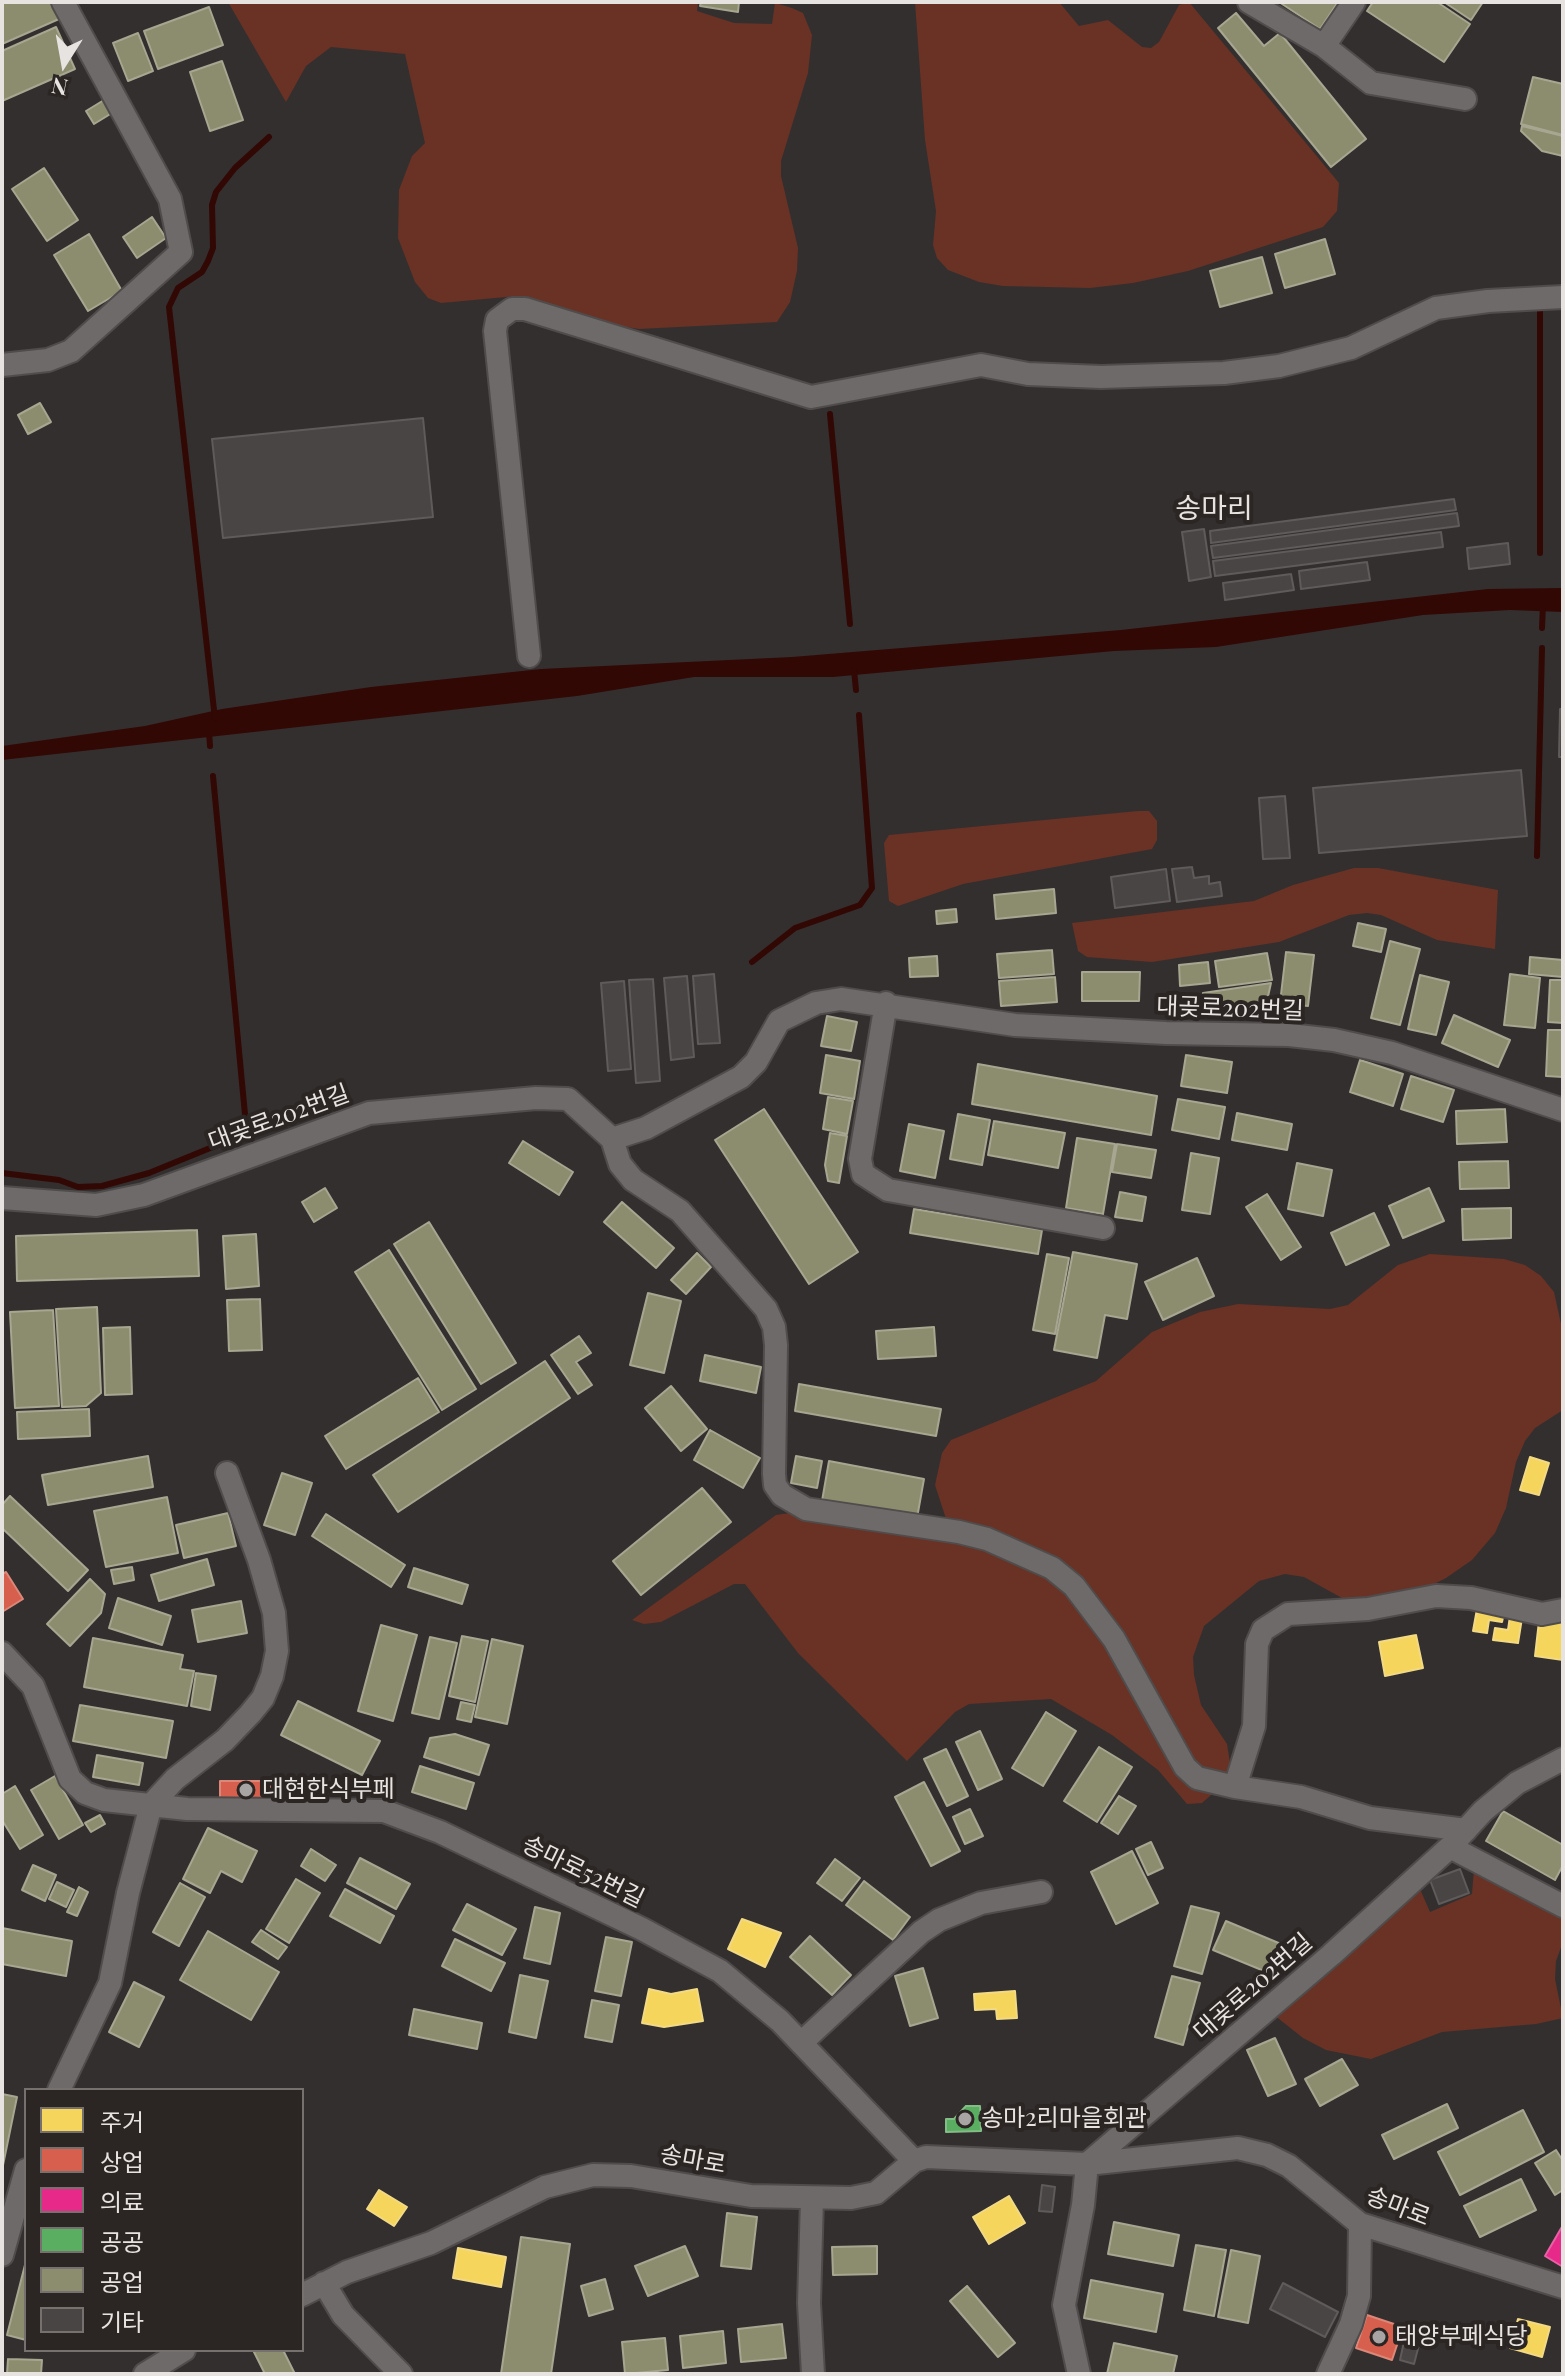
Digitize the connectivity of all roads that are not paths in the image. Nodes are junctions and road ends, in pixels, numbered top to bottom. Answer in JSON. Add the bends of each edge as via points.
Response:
{"nodes":[{"id":1,"x":63,"y":2,"type":"edge"},
{"id":2,"x":1249,"y":2,"type":"edge"},
{"id":3,"x":1354,"y":2,"type":"edge"},
{"id":4,"x":1324,"y":46,"type":"junction"},
{"id":5,"x":1465,"y":99,"type":"dead end"},
{"id":6,"x":1563,"y":297,"type":"edge"},
{"id":7,"x":2,"y":365,"type":"edge"},
{"id":8,"x":529,"y":656,"type":"dead end"},
{"id":9,"x":886,"y":1003,"type":"junction"},
{"id":10,"x":1563,"y":1110,"type":"edge"},
{"id":11,"x":612,"y":1139,"type":"junction"},
{"id":12,"x":2,"y":1198,"type":"edge"},
{"id":13,"x":1103,"y":1228,"type":"dead end"},
{"id":14,"x":227,"y":1473,"type":"dead end"},
{"id":15,"x":1563,"y":1610,"type":"edge"},
{"id":16,"x":2,"y":1653,"type":"edge"},
{"id":17,"x":1563,"y":1759,"type":"edge"},
{"id":18,"x":1235,"y":1787,"type":"junction"},
{"id":19,"x":151,"y":1805,"type":"junction"},
{"id":20,"x":1458,"y":1839,"type":"junction"},
{"id":21,"x":1041,"y":1892,"type":"dead end"},
{"id":22,"x":1563,"y":1906,"type":"edge"},
{"id":23,"x":801,"y":2043,"type":"junction"},
{"id":24,"x":60,"y":2088,"type":"edge"},
{"id":25,"x":914,"y":2161,"type":"junction"},
{"id":26,"x":1087,"y":2164,"type":"junction"},
{"id":27,"x":24,"y":2177,"type":"edge"},
{"id":28,"x":812,"y":2199,"type":"junction"},
{"id":29,"x":1360,"y":2224,"type":"junction"},
{"id":30,"x":2,"y":2255,"type":"edge"},
{"id":31,"x":324,"y":2283,"type":"junction"},
{"id":32,"x":1563,"y":2287,"type":"edge"},
{"id":33,"x":304,"y":2294,"type":"edge"},
{"id":34,"x":181,"y":2352,"type":"edge"},
{"id":35,"x":145,"y":2374,"type":"edge"},
{"id":36,"x":401,"y":2374,"type":"edge"},
{"id":37,"x":813,"y":2374,"type":"edge"},
{"id":38,"x":1079,"y":2374,"type":"edge"},
{"id":39,"x":1328,"y":2374,"type":"edge"}],
"edges":[{"from":1,"to":7,"type":"street","via":[[170,199],[181,252],[71,351],[48,360]]},
{"from":2,"to":4,"type":"street"},
{"from":3,"to":4,"type":"street"},
{"from":4,"to":5,"type":"street","via":[[1371,83]]},
{"from":6,"to":8,"type":"street","via":[[1436,308],[1351,348],[1279,366],[1101,377],[1028,374],[981,365],[819,397],[512,309],[497,320],[495,331]]},
{"from":9,"to":10,"type":"street","name":"대곶로202번길","via":[[1015,1025],[1334,1040],[1392,1053]]},
{"from":9,"to":11,"type":"street","name":"대곶로202번길","via":[[841,999],[799,1009],[779,1021],[741,1077],[646,1128]]},
{"from":9,"to":13,"type":"street","via":[[860,1159],[863,1174],[888,1190]]},
{"from":11,"to":12,"type":"street","name":"대곶로202번길","via":[[568,1099],[369,1113],[144,1195],[96,1205]]},
{"from":11,"to":18,"type":"street","name":"대곶로202번길","via":[[620,1164],[633,1180],[680,1211],[766,1309],[776,1345],[775,1485],[791,1503],[959,1532],[1052,1568],[1074,1586],[1114,1639],[1185,1767],[1197,1778]]},
{"from":14,"to":19,"type":"street","via":[[274,1613],[277,1651],[272,1676],[263,1698],[242,1723]]},
{"from":15,"to":18,"type":"street","via":[[1542,1614],[1436,1596],[1368,1609],[1288,1614],[1274,1621],[1257,1644],[1254,1726]]},
{"from":16,"to":19,"type":"street","name":"송마로52번길","via":[[33,1686],[70,1779],[85,1793],[104,1800]]},
{"from":17,"to":20,"type":"street","name":"대곶로202번길","via":[[1517,1783]]},
{"from":18,"to":20,"type":"street","name":"대곶로202번길","via":[[1301,1797]]},
{"from":19,"to":23,"type":"street","name":"송마로52번길","via":[[357,1808],[403,1816],[720,1971]]},
{"from":19,"to":24,"type":"street","via":[[110,1983]]},
{"from":20,"to":22,"type":"street"},
{"from":20,"to":26,"type":"street","name":"대곶로202번길"},
{"from":21,"to":23,"type":"street","via":[[981,1903],[939,1920]]},
{"from":23,"to":25,"type":"street","name":"송마로52번길"},
{"from":25,"to":26,"type":"street","name":"송마로","via":[[938,2157]]},
{"from":25,"to":28,"type":"street","name":"송마로","via":[[876,2193]]},
{"from":26,"to":29,"type":"street","name":"송마로","via":[[1238,2148],[1289,2166]]},
{"from":26,"to":38,"type":"street","via":[[1064,2305]]},
{"from":27,"to":30,"type":"street"},
{"from":28,"to":31,"type":"street","name":"송마로","via":[[715,2192],[611,2173],[571,2178],[431,2243]]},
{"from":28,"to":37,"type":"street"},
{"from":29,"to":32,"type":"street","name":"송마로"},
{"from":29,"to":39,"type":"street","via":[[1359,2296]]},
{"from":31,"to":33,"type":"street","name":"송마로"},
{"from":31,"to":36,"type":"street","via":[[343,2315]]},
{"from":34,"to":35,"type":"street"}]}
